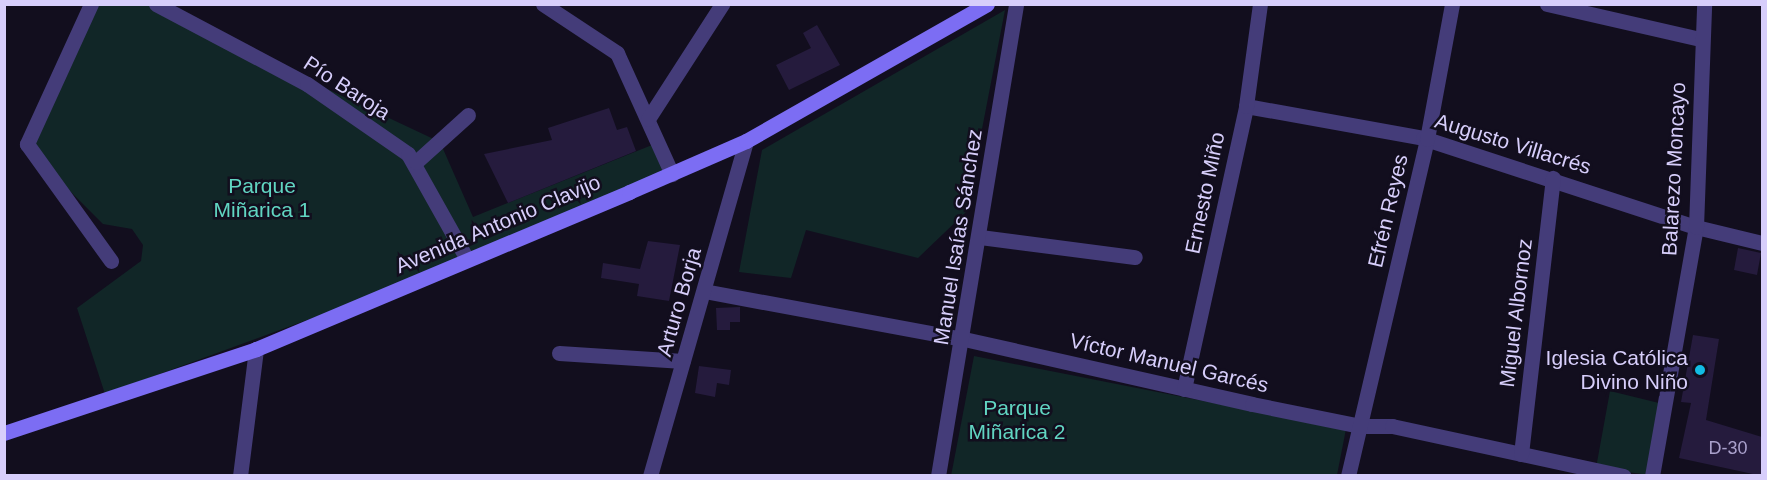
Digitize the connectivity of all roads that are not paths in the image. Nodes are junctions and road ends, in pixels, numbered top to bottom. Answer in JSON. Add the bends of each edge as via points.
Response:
{"nodes":[{"id":1,"x":91,"y":4,"type":"edge"},
{"id":2,"x":156,"y":4,"type":"edge"},
{"id":3,"x":543,"y":4,"type":"edge"},
{"id":4,"x":722,"y":4,"type":"edge"},
{"id":5,"x":987,"y":4,"type":"edge"},
{"id":6,"x":1016,"y":4,"type":"edge"},
{"id":7,"x":1260,"y":4,"type":"edge"},
{"id":8,"x":1452,"y":4,"type":"edge"},
{"id":9,"x":1547,"y":4,"type":"edge"},
{"id":10,"x":1704,"y":4,"type":"edge"},
{"id":11,"x":1701,"y":39,"type":"junction"},
{"id":12,"x":1246,"y":106,"type":"junction"},
{"id":13,"x":468,"y":115,"type":"dead end"},
{"id":14,"x":648,"y":119,"type":"junction"},
{"id":15,"x":1427,"y":139,"type":"junction"},
{"id":16,"x":746,"y":141,"type":"junction"},
{"id":17,"x":416,"y":162,"type":"junction"},
{"id":18,"x":672,"y":174,"type":"junction"},
{"id":19,"x":1553,"y":178,"type":"junction"},
{"id":20,"x":1696,"y":227,"type":"junction"},
{"id":21,"x":980,"y":237,"type":"junction"},
{"id":22,"x":1762,"y":243,"type":"edge"},
{"id":23,"x":1135,"y":257,"type":"dead end"},
{"id":24,"x":467,"y":259,"type":"junction"},
{"id":25,"x":111,"y":261,"type":"dead end"},
{"id":26,"x":704,"y":291,"type":"junction"},
{"id":27,"x":964,"y":339,"type":"junction"},
{"id":28,"x":256,"y":349,"type":"junction"},
{"id":29,"x":559,"y":353,"type":"dead end"},
{"id":30,"x":684,"y":360,"type":"junction"},
{"id":31,"x":1184,"y":389,"type":"junction"},
{"id":32,"x":1360,"y":426,"type":"junction"},
{"id":33,"x":4,"y":433,"type":"edge"},
{"id":34,"x":1521,"y":454,"type":"junction"},
{"id":35,"x":240,"y":476,"type":"edge"},
{"id":36,"x":650,"y":476,"type":"edge"},
{"id":37,"x":938,"y":476,"type":"edge"},
{"id":38,"x":1348,"y":476,"type":"edge"},
{"id":39,"x":1624,"y":476,"type":"edge"},
{"id":40,"x":1652,"y":476,"type":"edge"}],
"edges":[{"from":1,"to":25,"type":"street","via":[[27,144]]},
{"from":2,"to":17,"type":"street","name":"Pío Baroja","via":[[306,84]]},
{"from":3,"to":14,"type":"street","via":[[617,53]]},
{"from":4,"to":14,"type":"street"},
{"from":5,"to":16,"type":"main road","name":"Avenida Antonio Clavijo"},
{"from":6,"to":21,"type":"street","name":"Manuel Isaías Sánchez"},
{"from":7,"to":12,"type":"street","name":"Ernesto Miño"},
{"from":8,"to":15,"type":"street","name":"Efrén Reyes"},
{"from":9,"to":11,"type":"street"},
{"from":10,"to":11,"type":"street","name":"Balarezo Moncayo"},
{"from":11,"to":20,"type":"street","name":"Balarezo Moncayo"},
{"from":12,"to":15,"type":"street","name":"Augusto Villacrés"},
{"from":12,"to":31,"type":"street","name":"Ernesto Miño"},
{"from":13,"to":17,"type":"street"},
{"from":14,"to":18,"type":"street"},
{"from":15,"to":19,"type":"street","name":"Augusto Villacrés"},
{"from":15,"to":32,"type":"street","name":"Efrén Reyes"},
{"from":16,"to":18,"type":"main road","name":"Avenida Antonio Clavijo"},
{"from":16,"to":26,"type":"street","name":"Arturo Borja"},
{"from":17,"to":24,"type":"street","name":"Pío Baroja"},
{"from":18,"to":24,"type":"main road","name":"Avenida Antonio Clavijo"},
{"from":19,"to":20,"type":"street","name":"Augusto Villacrés"},
{"from":19,"to":34,"type":"street","name":"Miguel Albornoz"},
{"from":20,"to":22,"type":"street","name":"Augusto Villacrés"},
{"from":20,"to":40,"type":"street","name":"Balarezo Moncayo"},
{"from":21,"to":23,"type":"street"},
{"from":21,"to":27,"type":"street","name":"Manuel Isaías Sánchez"},
{"from":24,"to":28,"type":"main road","name":"Avenida Antonio Clavijo"},
{"from":26,"to":27,"type":"street","name":"Víctor Manuel Garcés"},
{"from":26,"to":30,"type":"street","name":"Arturo Borja"},
{"from":27,"to":31,"type":"street","name":"Víctor Manuel Garcés"},
{"from":27,"to":37,"type":"street","name":"Manuel Isaías Sánchez"},
{"from":28,"to":33,"type":"main road","name":"Avenida Antonio Clavijo"},
{"from":28,"to":35,"type":"street"},
{"from":29,"to":30,"type":"street"},
{"from":30,"to":36,"type":"street","name":"Arturo Borja"},
{"from":31,"to":32,"type":"street","name":"Víctor Manuel Garcés"},
{"from":32,"to":34,"type":"street","name":"Víctor Manuel Garcés","via":[[1392,426]]},
{"from":32,"to":38,"type":"street","name":"Efrén Reyes"},
{"from":34,"to":39,"type":"street","name":"Víctor Manuel Garcés"}]}
